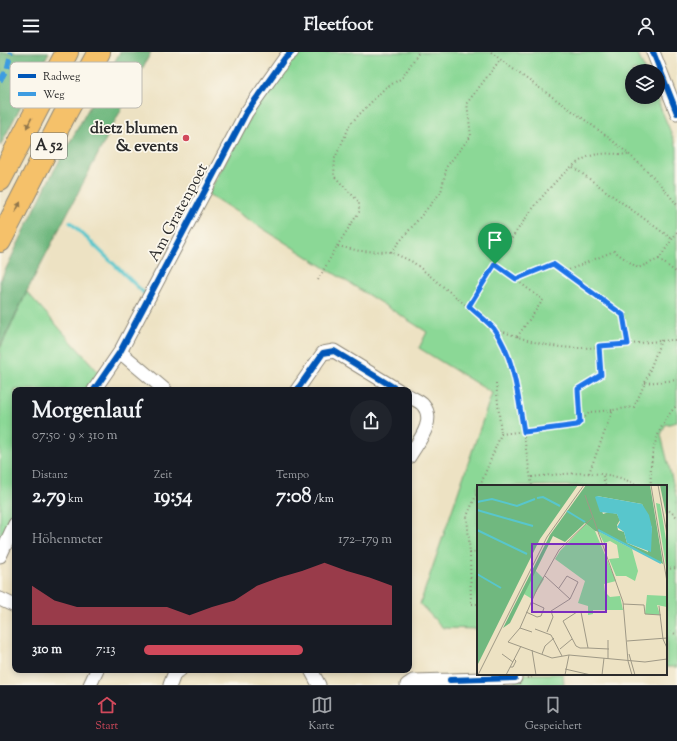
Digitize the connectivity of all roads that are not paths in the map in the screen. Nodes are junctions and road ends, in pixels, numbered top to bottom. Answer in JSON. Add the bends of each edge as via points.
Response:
{"nodes":[{"id":1,"x":67,"y":52,"type":"edge"},
{"id":2,"x":99,"y":52,"type":"edge"},
{"id":3,"x":292,"y":52,"type":"edge"},
{"id":4,"x":653,"y":52,"type":"edge"},
{"id":5,"x":62,"y":62,"type":"edge"},
{"id":6,"x":94,"y":62,"type":"edge"},
{"id":7,"x":38,"y":108,"type":"edge"},
{"id":8,"x":70,"y":108,"type":"edge"},
{"id":9,"x":677,"y":113,"type":"edge"},
{"id":10,"x":0,"y":180,"type":"edge"},
{"id":11,"x":0,"y":241,"type":"edge"},
{"id":12,"x":120,"y":352,"type":"junction"},
{"id":13,"x":96,"y":387,"type":"edge"},
{"id":14,"x":161,"y":387,"type":"edge"},
{"id":15,"x":299,"y":387,"type":"edge"},
{"id":16,"x":393,"y":387,"type":"edge"},
{"id":17,"x":412,"y":398,"type":"edge"},
{"id":18,"x":412,"y":452,"type":"edge"},
{"id":19,"x":12,"y":530,"type":"edge"},
{"id":20,"x":0,"y":556,"type":"edge"},
{"id":21,"x":0,"y":599,"type":"edge"},
{"id":22,"x":12,"y":605,"type":"edge"},
{"id":23,"x":96,"y":673,"type":"edge"},
{"id":24,"x":175,"y":673,"type":"edge"},
{"id":25,"x":313,"y":673,"type":"edge"},
{"id":26,"x":515,"y":678,"type":"dead end"},
{"id":27,"x":451,"y":683,"type":"edge"},
{"id":28,"x":90,"y":685,"type":"edge"},
{"id":29,"x":170,"y":685,"type":"edge"},
{"id":30,"x":319,"y":685,"type":"edge"},
{"id":31,"x":407,"y":685,"type":"edge"}],
"edges":[{"from":1,"to":5,"type":"highway","number":"A 52","one_way":true},
{"from":6,"to":2,"type":"highway","number":"A 52","one_way":true},
{"from":3,"to":12,"type":"street","name":"Am Gratenpoet","via":[[246,113]]},
{"from":4,"to":9,"type":"street"},
{"from":7,"to":10,"type":"highway","number":"A 52","one_way":true},
{"from":11,"to":8,"type":"highway","number":"A 52","one_way":true},
{"from":12,"to":13,"type":"street","name":"Am Gratenpoet"},
{"from":12,"to":14,"type":"street"},
{"from":15,"to":16,"type":"street","via":[[323,353],[334,351]]},
{"from":17,"to":18,"type":"street","via":[[423,405],[428,424]]},
{"from":19,"to":20,"type":"street"},
{"from":21,"to":22,"type":"street"},
{"from":23,"to":28,"type":"street"},
{"from":24,"to":29,"type":"street"},
{"from":25,"to":30,"type":"street"},
{"from":26,"to":27,"type":"street"},
{"from":27,"to":31,"type":"street","via":[[413,681]]}]}
